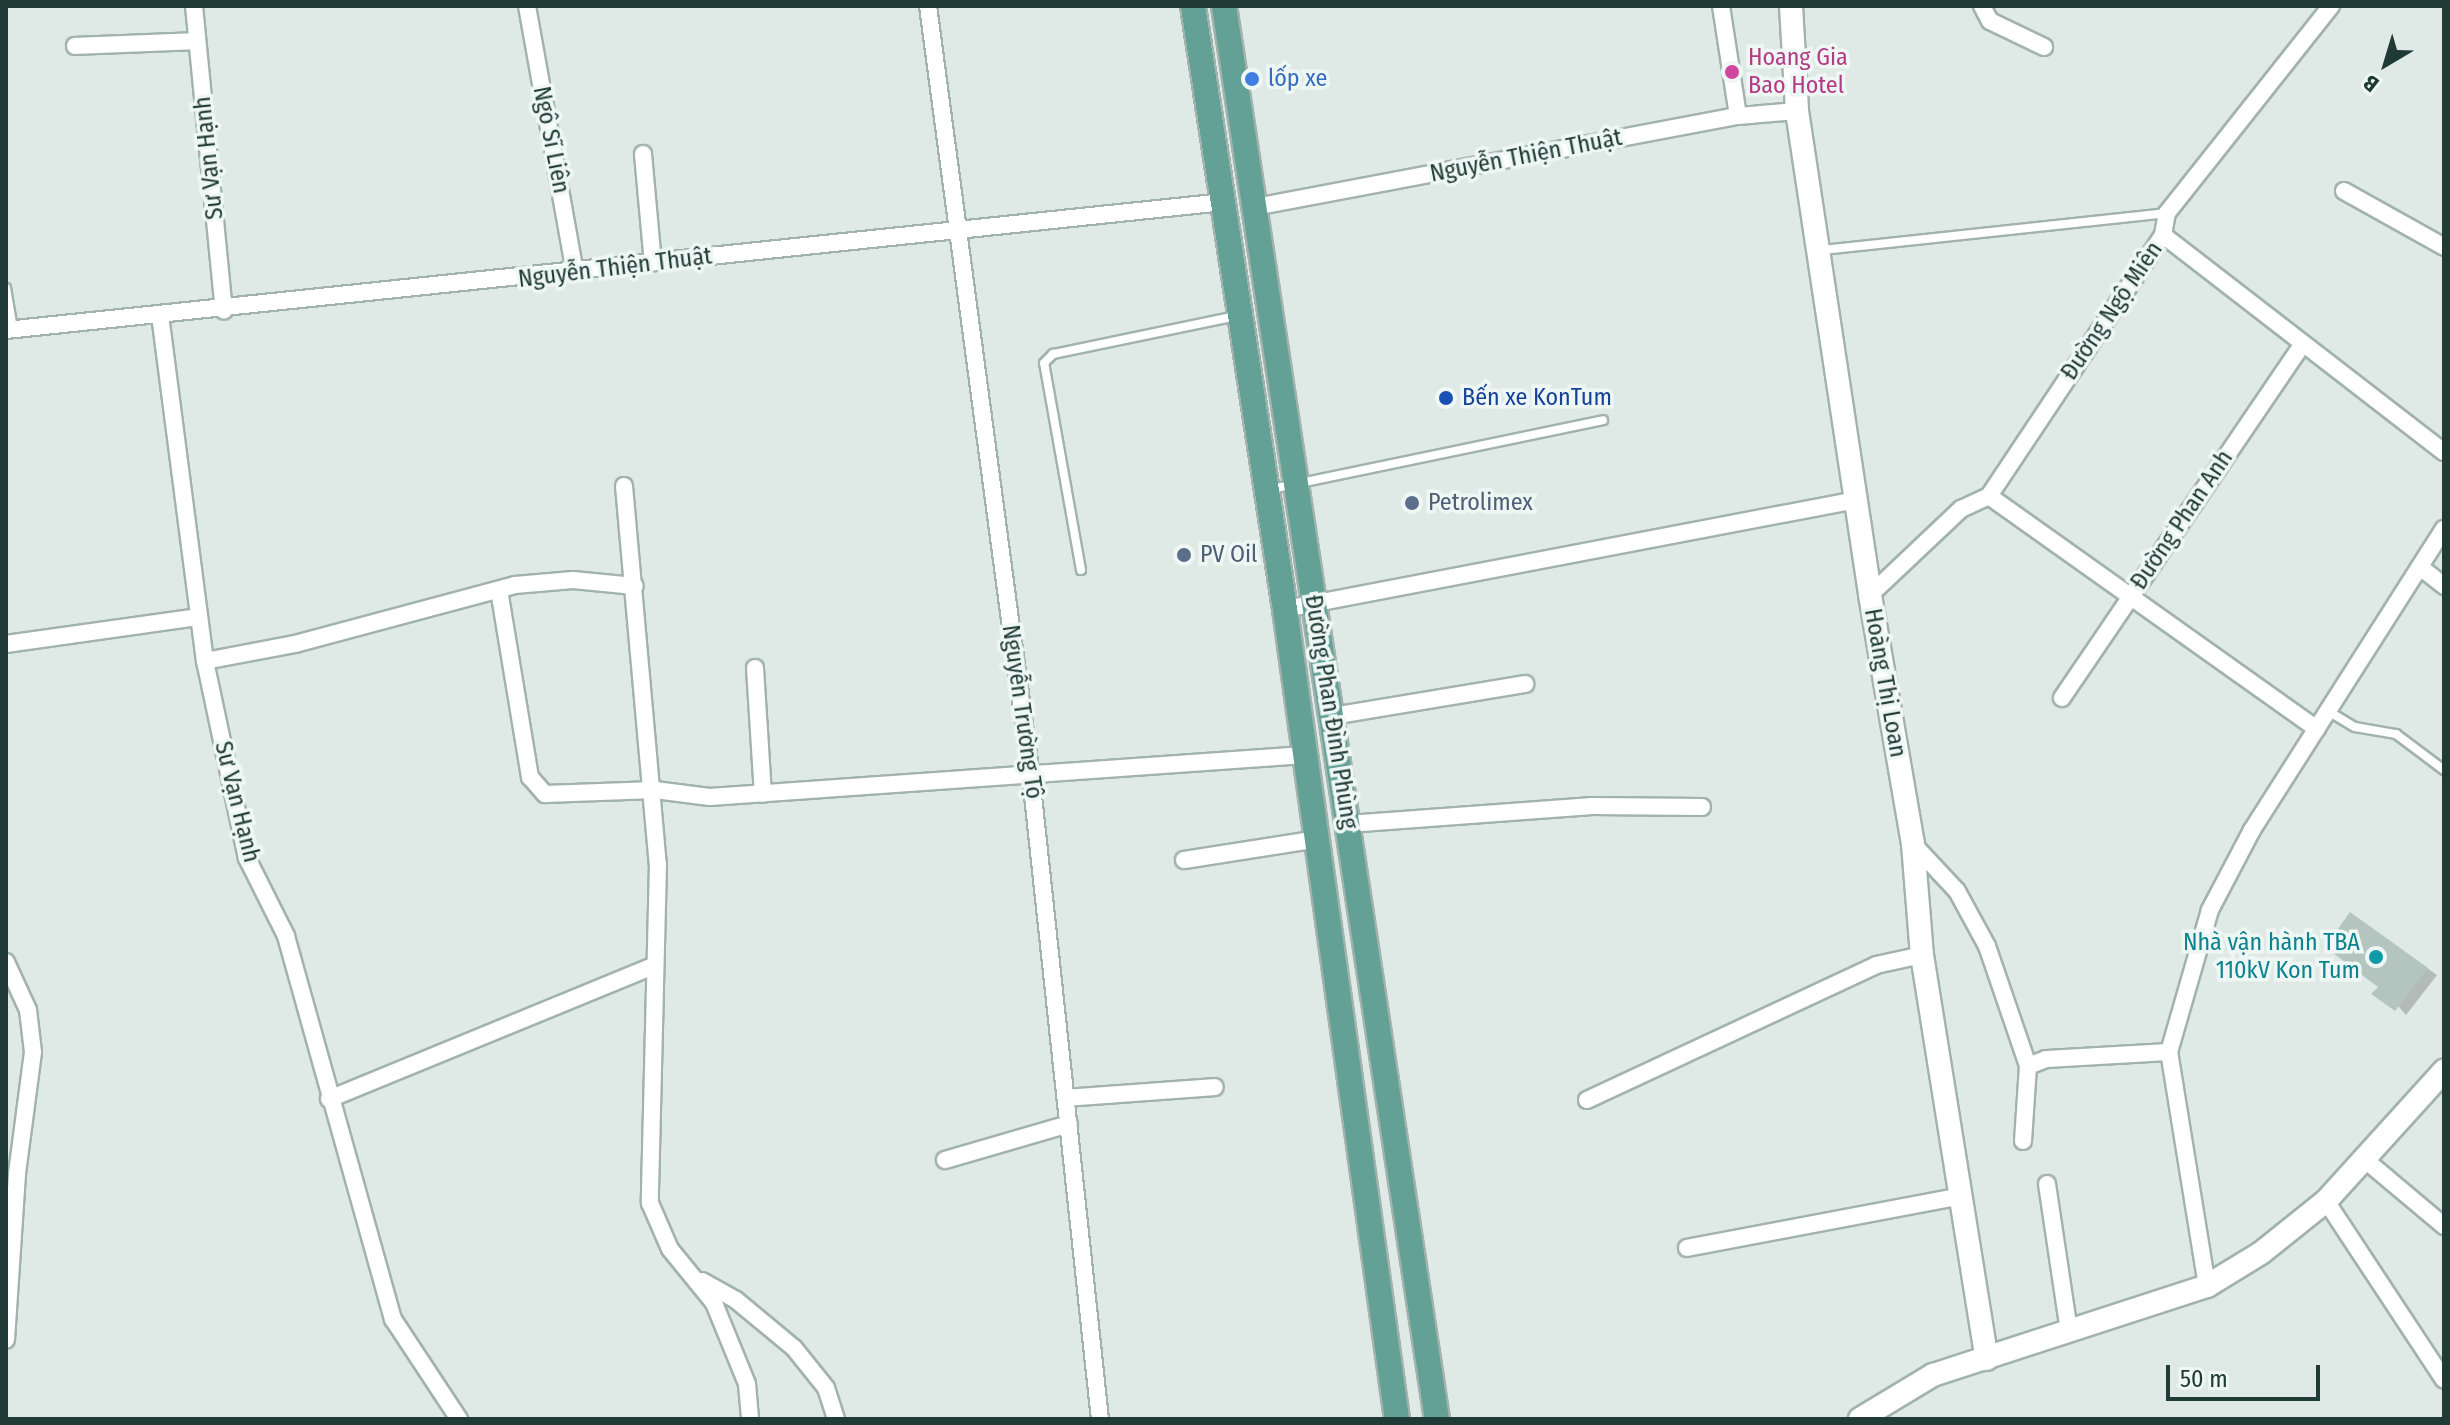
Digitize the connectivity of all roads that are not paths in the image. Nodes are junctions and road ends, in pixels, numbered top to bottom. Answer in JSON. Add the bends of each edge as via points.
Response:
{"nodes":[{"id":1,"x":194,"y":6,"type":"edge"},
{"id":2,"x":527,"y":6,"type":"edge"},
{"id":3,"x":928,"y":6,"type":"edge"},
{"id":4,"x":1193,"y":6,"type":"edge"},
{"id":5,"x":1224,"y":6,"type":"edge"},
{"id":6,"x":1721,"y":6,"type":"edge"},
{"id":7,"x":1791,"y":6,"type":"edge"},
{"id":8,"x":1982,"y":6,"type":"edge"},
{"id":9,"x":2331,"y":6,"type":"edge"},
{"id":10,"x":197,"y":41,"type":"junction"},
{"id":11,"x":75,"y":46,"type":"dead end"},
{"id":12,"x":2044,"y":47,"type":"dead end"},
{"id":13,"x":1797,"y":111,"type":"junction"},
{"id":14,"x":1738,"y":116,"type":"junction"},
{"id":15,"x":643,"y":154,"type":"dead end"},
{"id":16,"x":2344,"y":191,"type":"dead end"},
{"id":17,"x":1224,"y":202,"type":"junction"},
{"id":18,"x":1255,"y":207,"type":"junction"},
{"id":19,"x":2167,"y":213,"type":"junction"},
{"id":20,"x":956,"y":228,"type":"junction"},
{"id":21,"x":2163,"y":235,"type":"junction"},
{"id":22,"x":2444,"y":247,"type":"edge"},
{"id":23,"x":1818,"y":250,"type":"junction"},
{"id":24,"x":653,"y":263,"type":"junction"},
{"id":25,"x":575,"y":273,"type":"junction"},
{"id":26,"x":6,"y":288,"type":"edge"},
{"id":27,"x":224,"y":311,"type":"junction"},
{"id":28,"x":160,"y":315,"type":"junction"},
{"id":29,"x":1240,"y":315,"type":"junction"},
{"id":30,"x":9,"y":330,"type":"edge"},
{"id":31,"x":2303,"y":344,"type":"junction"},
{"id":32,"x":1603,"y":420,"type":"dead end"},
{"id":33,"x":2444,"y":452,"type":"edge"},
{"id":34,"x":624,"y":486,"type":"dead end"},
{"id":35,"x":1295,"y":487,"type":"junction"},
{"id":36,"x":1266,"y":490,"type":"junction"},
{"id":37,"x":1989,"y":496,"type":"junction"},
{"id":38,"x":1856,"y":500,"type":"junction"},
{"id":39,"x":2444,"y":529,"type":"edge"},
{"id":40,"x":2420,"y":567,"type":"junction"},
{"id":41,"x":1081,"y":570,"type":"dead end"},
{"id":42,"x":635,"y":586,"type":"junction"},
{"id":43,"x":2444,"y":586,"type":"edge"},
{"id":44,"x":499,"y":590,"type":"junction"},
{"id":45,"x":2131,"y":594,"type":"junction"},
{"id":46,"x":1870,"y":595,"type":"junction"},
{"id":47,"x":1315,"y":606,"type":"junction"},
{"id":48,"x":1285,"y":609,"type":"junction"},
{"id":49,"x":199,"y":617,"type":"junction"},
{"id":50,"x":6,"y":644,"type":"edge"},
{"id":51,"x":205,"y":661,"type":"junction"},
{"id":52,"x":755,"y":668,"type":"dead end"},
{"id":53,"x":1525,"y":684,"type":"dead end"},
{"id":54,"x":2062,"y":698,"type":"dead end"},
{"id":55,"x":2328,"y":711,"type":"junction"},
{"id":56,"x":1332,"y":716,"type":"junction"},
{"id":57,"x":2317,"y":729,"type":"junction"},
{"id":58,"x":1305,"y":755,"type":"junction"},
{"id":59,"x":2444,"y":770,"type":"edge"},
{"id":60,"x":1031,"y":777,"type":"junction"},
{"id":61,"x":655,"y":790,"type":"junction"},
{"id":62,"x":763,"y":794,"type":"junction"},
{"id":63,"x":1702,"y":807,"type":"dead end"},
{"id":64,"x":1348,"y":824,"type":"junction"},
{"id":65,"x":1318,"y":839,"type":"junction"},
{"id":66,"x":1913,"y":844,"type":"junction"},
{"id":67,"x":1184,"y":860,"type":"dead end"},
{"id":68,"x":1922,"y":955,"type":"junction"},
{"id":69,"x":6,"y":962,"type":"edge"},
{"id":70,"x":654,"y":966,"type":"junction"},
{"id":71,"x":2169,"y":1052,"type":"junction"},
{"id":72,"x":2028,"y":1066,"type":"junction"},
{"id":73,"x":2444,"y":1071,"type":"edge"},
{"id":74,"x":1215,"y":1087,"type":"dead end"},
{"id":75,"x":1066,"y":1098,"type":"junction"},
{"id":76,"x":329,"y":1099,"type":"junction"},
{"id":77,"x":1587,"y":1100,"type":"dead end"},
{"id":78,"x":1069,"y":1124,"type":"junction"},
{"id":79,"x":2023,"y":1141,"type":"dead end"},
{"id":80,"x":2363,"y":1158,"type":"junction"},
{"id":81,"x":945,"y":1160,"type":"dead end"},
{"id":82,"x":2047,"y":1184,"type":"dead end"},
{"id":83,"x":1961,"y":1196,"type":"junction"},
{"id":84,"x":2326,"y":1201,"type":"junction"},
{"id":85,"x":2444,"y":1226,"type":"edge"},
{"id":86,"x":10,"y":1231,"type":"edge"},
{"id":87,"x":1687,"y":1248,"type":"dead end"},
{"id":88,"x":698,"y":1279,"type":"junction"},
{"id":89,"x":2207,"y":1286,"type":"junction"},
{"id":90,"x":2069,"y":1332,"type":"junction"},
{"id":91,"x":6,"y":1340,"type":"edge"},
{"id":92,"x":1987,"y":1359,"type":"junction"},
{"id":93,"x":2444,"y":1380,"type":"edge"},
{"id":94,"x":459,"y":1419,"type":"edge"},
{"id":95,"x":750,"y":1419,"type":"edge"},
{"id":96,"x":836,"y":1419,"type":"edge"},
{"id":97,"x":1100,"y":1419,"type":"edge"},
{"id":98,"x":1397,"y":1419,"type":"edge"},
{"id":99,"x":1437,"y":1419,"type":"edge"},
{"id":100,"x":1860,"y":1419,"type":"edge"}],
"edges":[{"from":1,"to":10,"type":"street","name":"Sư Vạn Hạnh"},
{"from":2,"to":25,"type":"street","name":"Ngô Sĩ Liên"},
{"from":3,"to":20,"type":"street","name":"Nguyễn Trường Tộ"},
{"from":4,"to":17,"type":"main road","name":"Đường Phan Đình Phùng"},
{"from":5,"to":18,"type":"main road","name":"Đường Phan Đình Phùng"},
{"from":6,"to":14,"type":"street"},
{"from":7,"to":13,"type":"street","name":"Hoàng Thị Loan"},
{"from":8,"to":12,"type":"street","via":[[1990,21]]},
{"from":9,"to":19,"type":"street","name":"Đường Ngộ Miên"},
{"from":10,"to":11,"type":"street"},
{"from":10,"to":27,"type":"street","name":"Sư Vạn Hạnh"},
{"from":13,"to":14,"type":"street","name":"Nguyễn Thiện Thuật"},
{"from":13,"to":23,"type":"street","name":"Hoàng Thị Loan"},
{"from":14,"to":18,"type":"street","name":"Nguyễn Thiện Thuật"},
{"from":15,"to":24,"type":"street"},
{"from":16,"to":22,"type":"street"},
{"from":17,"to":20,"type":"street","name":"Nguyễn Thiện Thuật"},
{"from":17,"to":29,"type":"main road","name":"Đường Phan Đình Phùng"},
{"from":18,"to":35,"type":"main road","name":"Đường Phan Đình Phùng"},
{"from":19,"to":21,"type":"street","name":"Đường Ngộ Miên"},
{"from":19,"to":23,"type":"lane"},
{"from":20,"to":24,"type":"street","name":"Nguyễn Thiện Thuật"},
{"from":20,"to":60,"type":"street","name":"Nguyễn Trường Tộ"},
{"from":21,"to":31,"type":"street"},
{"from":21,"to":37,"type":"street","name":"Đường Ngộ Miên"},
{"from":23,"to":38,"type":"street","name":"Hoàng Thị Loan"},
{"from":24,"to":25,"type":"street","name":"Nguyễn Thiện Thuật"},
{"from":25,"to":27,"type":"street","name":"Nguyễn Thiện Thuật"},
{"from":26,"to":30,"type":"lane"},
{"from":27,"to":28,"type":"street","name":"Nguyễn Thiện Thuật"},
{"from":28,"to":30,"type":"street","name":"Nguyễn Thiện Thuật"},
{"from":28,"to":49,"type":"street","name":"Sư Vạn Hạnh"},
{"from":29,"to":36,"type":"main road","name":"Đường Phan Đình Phùng"},
{"from":29,"to":41,"type":"lane","via":[[1053,354],[1044,363]]},
{"from":31,"to":33,"type":"street"},
{"from":31,"to":45,"type":"street","name":"Đường Phan Anh"},
{"from":32,"to":35,"type":"lane"},
{"from":34,"to":42,"type":"street"},
{"from":35,"to":36,"type":"lane"},
{"from":35,"to":47,"type":"main road","name":"Đường Phan Đình Phùng"},
{"from":36,"to":48,"type":"main road","name":"Đường Phan Đình Phùng"},
{"from":37,"to":45,"type":"street"},
{"from":37,"to":46,"type":"street","name":"Đường Ngộ Miên","via":[[1961,509]]},
{"from":38,"to":46,"type":"street","name":"Hoàng Thị Loan"},
{"from":38,"to":47,"type":"street"},
{"from":39,"to":40,"type":"street"},
{"from":40,"to":43,"type":"street"},
{"from":40,"to":55,"type":"street"},
{"from":42,"to":44,"type":"street","via":[[573,580]]},
{"from":42,"to":61,"type":"street"},
{"from":44,"to":51,"type":"street","via":[[309,640]]},
{"from":44,"to":61,"type":"street","via":[[534,787],[555,797]]},
{"from":45,"to":54,"type":"street","name":"Đường Phan Anh"},
{"from":45,"to":57,"type":"street"},
{"from":46,"to":66,"type":"street","name":"Hoàng Thị Loan"},
{"from":47,"to":48,"type":"street"},
{"from":47,"to":56,"type":"main road","name":"Đường Phan Đình Phùng"},
{"from":48,"to":58,"type":"main road","name":"Đường Phan Đình Phùng"},
{"from":49,"to":50,"type":"street"},
{"from":49,"to":51,"type":"street","name":"Sư Vạn Hạnh"},
{"from":51,"to":76,"type":"street","name":"Sư Vạn Hạnh","via":[[247,858],[286,936]]},
{"from":52,"to":62,"type":"street"},
{"from":53,"to":56,"type":"street"},
{"from":55,"to":57,"type":"street"},
{"from":55,"to":59,"type":"lane","via":[[2355,727],[2396,734]]},
{"from":56,"to":64,"type":"main road","name":"Đường Phan Đình Phùng"},
{"from":57,"to":71,"type":"street","via":[[2210,910]]},
{"from":58,"to":60,"type":"street"},
{"from":58,"to":65,"type":"main road","name":"Đường Phan Đình Phùng"},
{"from":60,"to":62,"type":"street"},
{"from":60,"to":75,"type":"street","name":"Nguyễn Trường Tộ"},
{"from":61,"to":62,"type":"street","via":[[710,797]]},
{"from":61,"to":70,"type":"street"},
{"from":63,"to":64,"type":"street","via":[[1592,806]]},
{"from":64,"to":99,"type":"main road","name":"Đường Phan Đình Phùng"},
{"from":65,"to":67,"type":"street"},
{"from":65,"to":98,"type":"main road","name":"Đường Phan Đình Phùng"},
{"from":66,"to":68,"type":"street","name":"Hoàng Thị Loan"},
{"from":66,"to":72,"type":"street","via":[[1957,891],[1987,946]]},
{"from":68,"to":77,"type":"street","via":[[1876,965]]},
{"from":68,"to":83,"type":"street","name":"Hoàng Thị Loan"},
{"from":69,"to":86,"type":"street","via":[[28,1010],[33,1052]]},
{"from":70,"to":76,"type":"street"},
{"from":70,"to":88,"type":"street","via":[[657,1041],[650,1203],[670,1249]]},
{"from":71,"to":72,"type":"street","via":[[2046,1059]]},
{"from":71,"to":89,"type":"street"},
{"from":72,"to":79,"type":"street"},
{"from":73,"to":80,"type":"street"},
{"from":74,"to":75,"type":"street"},
{"from":75,"to":78,"type":"street","name":"Nguyễn Trường Tộ"},
{"from":76,"to":94,"type":"street","name":"Sư Vạn Hạnh","via":[[393,1319]]},
{"from":78,"to":81,"type":"street"},
{"from":78,"to":97,"type":"street","name":"Nguyễn Trường Tộ"},
{"from":80,"to":84,"type":"street"},
{"from":80,"to":85,"type":"street"},
{"from":82,"to":90,"type":"street"},
{"from":83,"to":87,"type":"street"},
{"from":83,"to":92,"type":"street","name":"Hoàng Thị Loan"},
{"from":84,"to":89,"type":"street","via":[[2261,1253]]},
{"from":84,"to":93,"type":"street"},
{"from":86,"to":91,"type":"street"},
{"from":88,"to":95,"type":"street","via":[[714,1303],[747,1384]]},
{"from":88,"to":96,"type":"street","via":[[736,1300],[794,1348],[826,1388]]},
{"from":89,"to":90,"type":"street"},
{"from":90,"to":92,"type":"street"},
{"from":92,"to":100,"type":"street","via":[[1933,1375]]}]}
